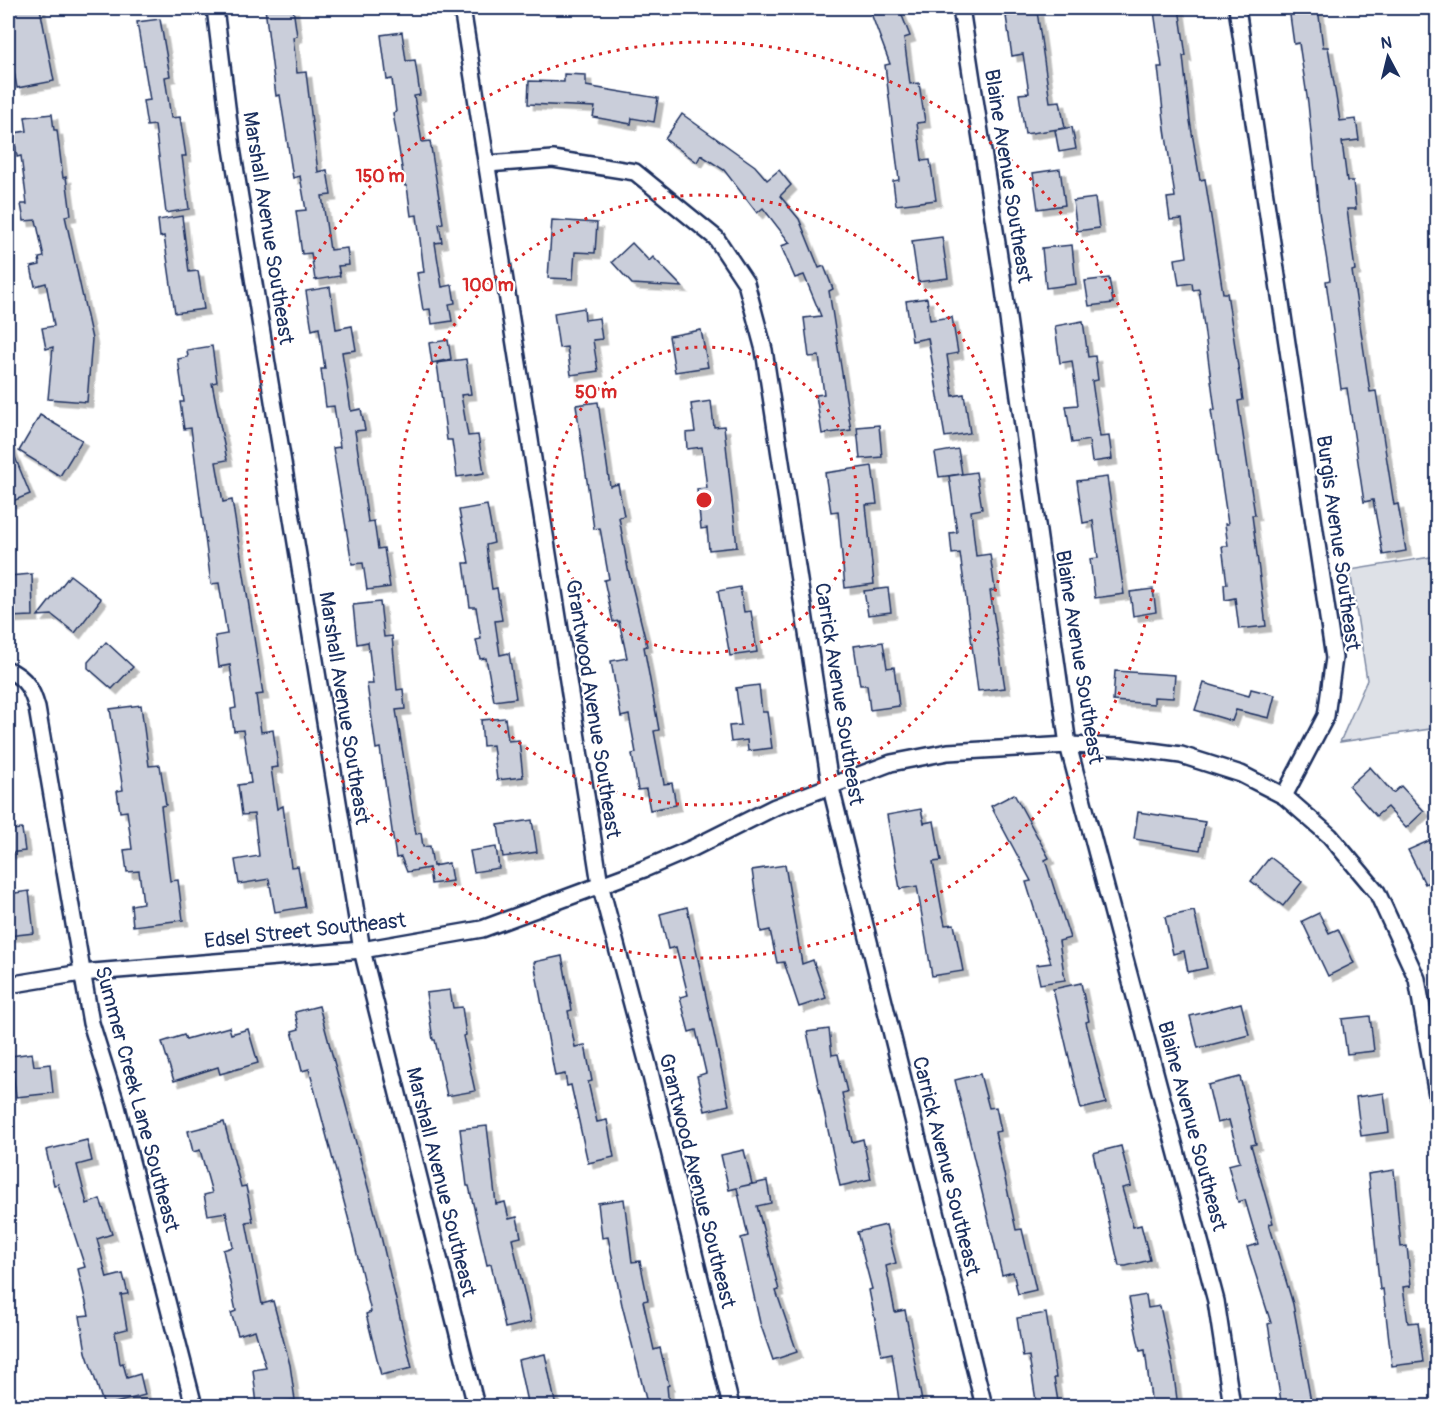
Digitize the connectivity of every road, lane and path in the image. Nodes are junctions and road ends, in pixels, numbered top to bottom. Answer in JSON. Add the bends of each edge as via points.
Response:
{"nodes":[{"id":1,"x":216,"y":8,"type":"edge"},
{"id":2,"x":462,"y":8,"type":"edge"},
{"id":3,"x":961,"y":8,"type":"edge"},
{"id":4,"x":1237,"y":8,"type":"edge"},
{"id":5,"x":487,"y":165,"type":"junction"},
{"id":6,"x":8,"y":670,"type":"edge"},
{"id":7,"x":1068,"y":745,"type":"junction"},
{"id":8,"x":830,"y":784,"type":"junction"},
{"id":9,"x":1284,"y":796,"type":"junction"},
{"id":10,"x":600,"y":884,"type":"junction"},
{"id":11,"x":362,"y":950,"type":"junction"},
{"id":12,"x":81,"y":973,"type":"junction"},
{"id":13,"x":8,"y":985,"type":"edge"},
{"id":14,"x":1437,"y":1101,"type":"edge"},
{"id":15,"x":194,"y":1407,"type":"edge"},
{"id":16,"x":476,"y":1407,"type":"edge"},
{"id":17,"x":731,"y":1407,"type":"edge"},
{"id":18,"x":984,"y":1407,"type":"edge"},
{"id":19,"x":1232,"y":1407,"type":"edge"}],
"edges":[{"from":1,"to":11,"type":"street","name":"Marshall Avenue Southeast","via":[[232,148]]},
{"from":2,"to":5,"type":"street","name":"Grantwood Avenue Southeast"},
{"from":3,"to":7,"type":"street","name":"Blaine Avenue Southeast"},
{"from":4,"to":9,"type":"street","name":"Burgis Avenue Southeast","via":[[1334,658],[1326,716]]},
{"from":5,"to":8,"type":"street","name":"Carrick Avenue Southeast","via":[[553,159],[635,172],[716,238],[746,284],[764,350]]},
{"from":5,"to":10,"type":"street","name":"Grantwood Avenue Southeast"},
{"from":6,"to":12,"type":"street","name":"Summer Creek Lane Southeast","via":[[31,687],[37,708]]},
{"from":7,"to":8,"type":"street","name":"Edsel Street Southeast","via":[[948,752],[891,763]]},
{"from":7,"to":9,"type":"street","name":"Edsel Street Southeast","via":[[1181,755],[1241,774]]},
{"from":7,"to":19,"type":"street","name":"Blaine Avenue Southeast","via":[[1216,1301]]},
{"from":8,"to":10,"type":"street","name":"Edsel Street Southeast","via":[[693,848]]},
{"from":8,"to":18,"type":"street","name":"Carrick Avenue Southeast"},
{"from":9,"to":14,"type":"street","via":[[1330,836],[1377,892],[1417,979]]},
{"from":10,"to":11,"type":"street","name":"Edsel Street Southeast","via":[[482,929]]},
{"from":10,"to":17,"type":"street","name":"Grantwood Avenue Southeast"},
{"from":11,"to":12,"type":"street","name":"Edsel Street Southeast"},
{"from":11,"to":16,"type":"street","name":"Marshall Avenue Southeast"},
{"from":12,"to":13,"type":"street","name":"Edsel Street Southeast"},
{"from":12,"to":15,"type":"street","name":"Summer Creek Lane Southeast"}]}
